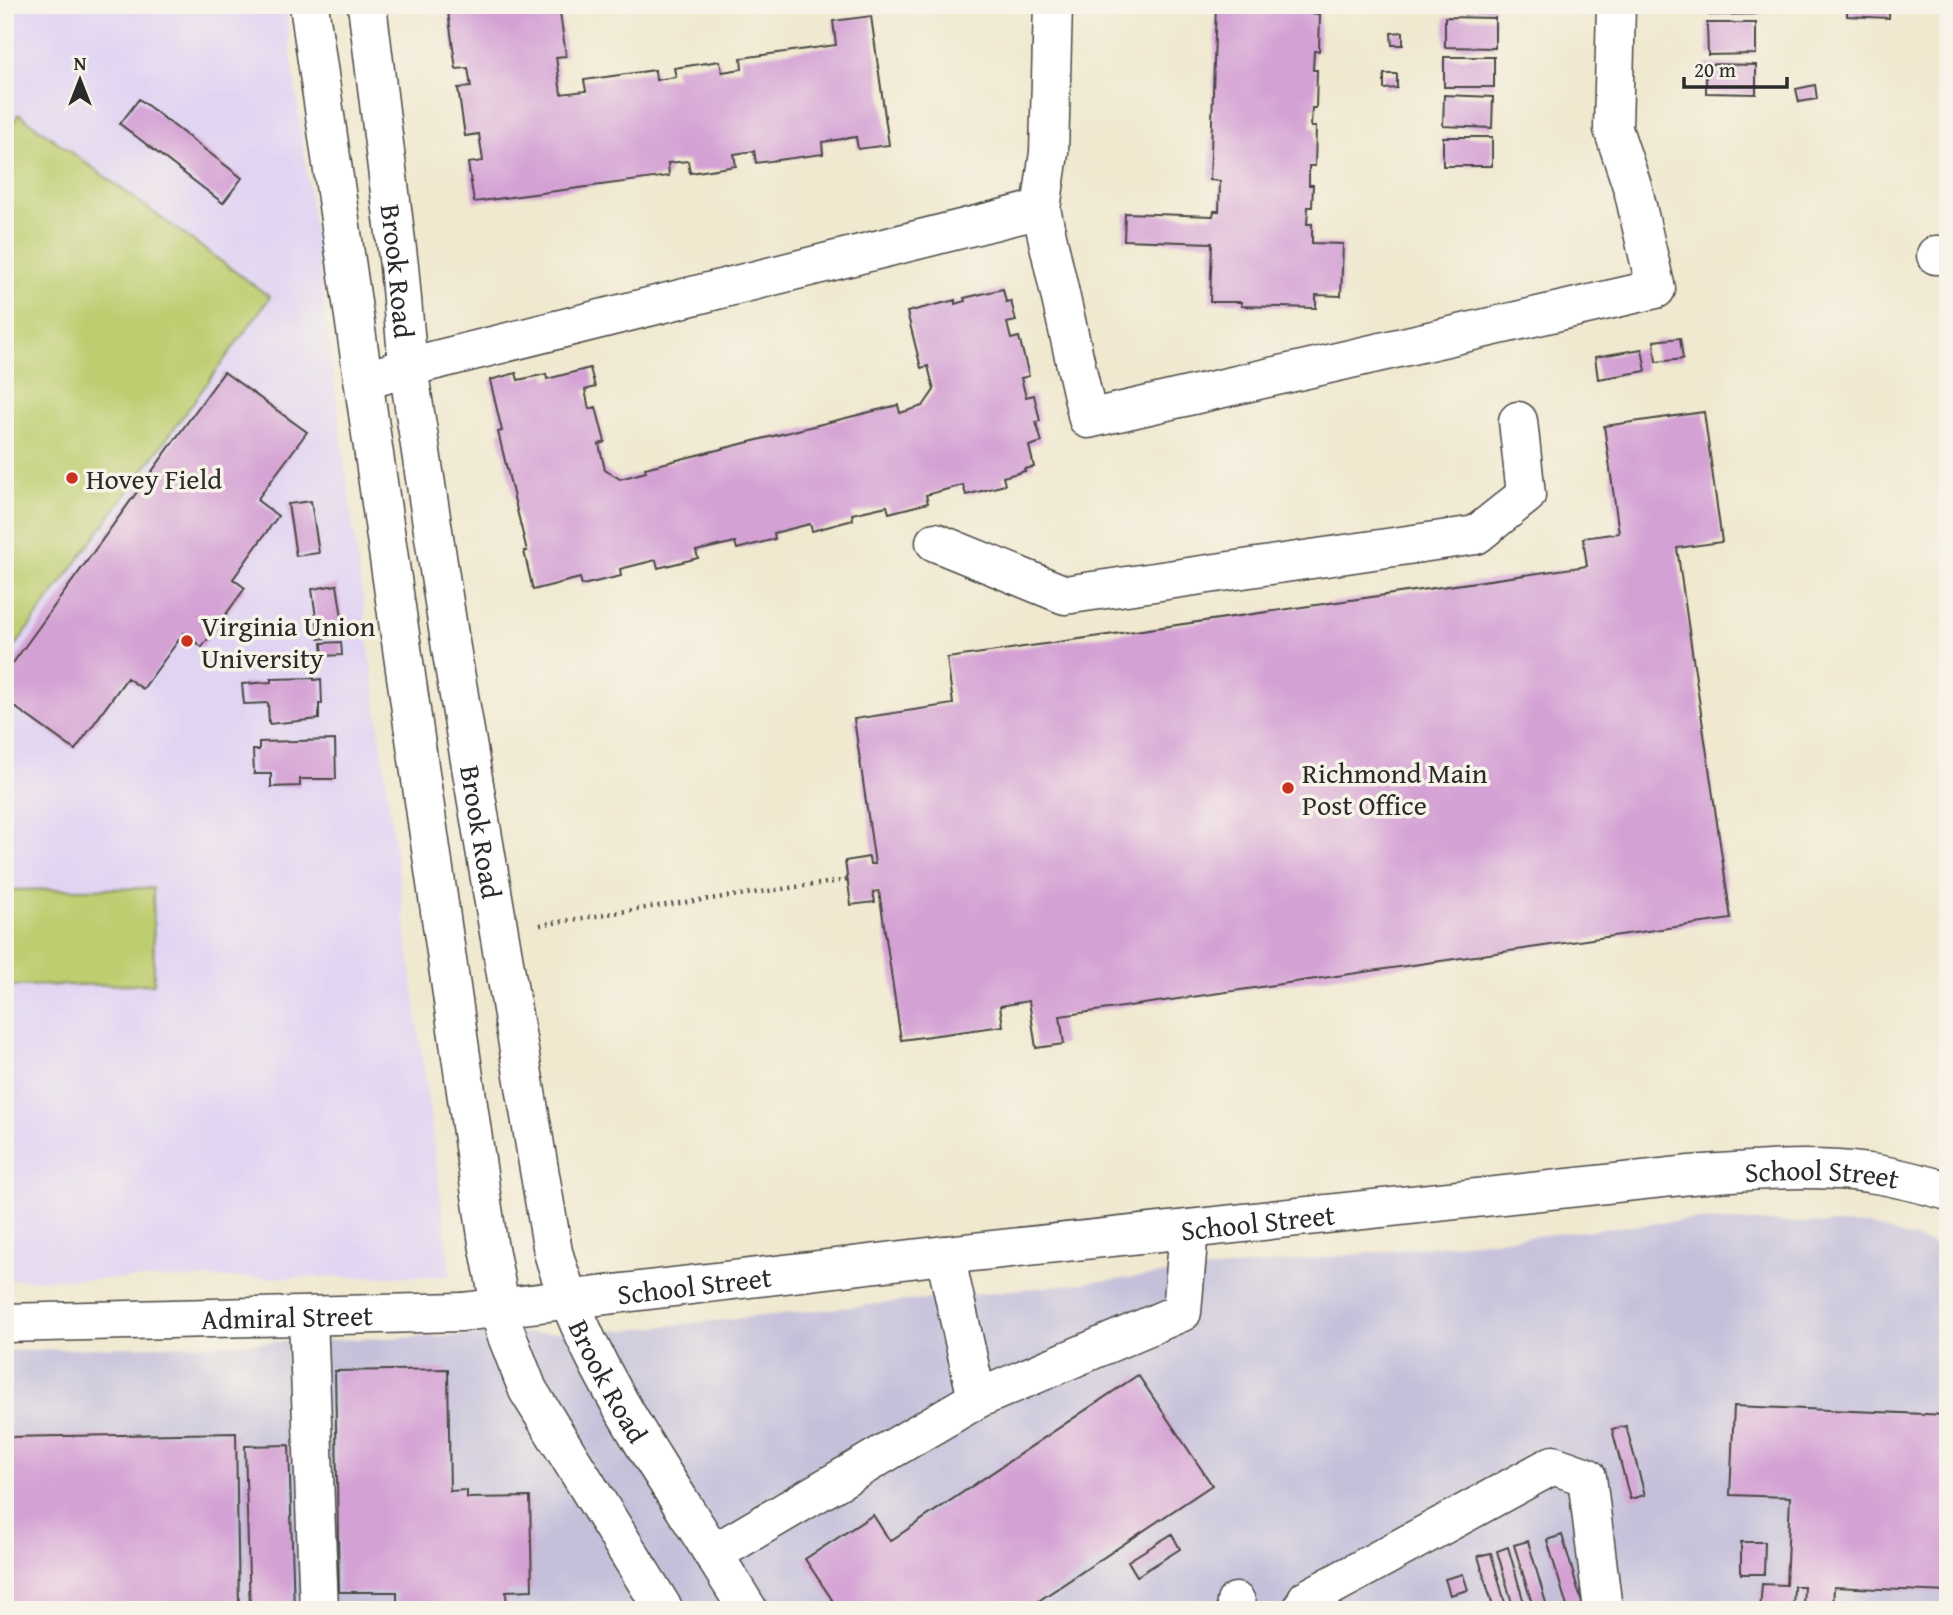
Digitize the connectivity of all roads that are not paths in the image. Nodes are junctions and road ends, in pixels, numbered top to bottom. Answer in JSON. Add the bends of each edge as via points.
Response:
{"nodes":[{"id":1,"x":309,"y":5,"type":"edge"},
{"id":2,"x":367,"y":5,"type":"edge"},
{"id":3,"x":1053,"y":5,"type":"edge"},
{"id":4,"x":1616,"y":5,"type":"edge"},
{"id":5,"x":1041,"y":209,"type":"junction"},
{"id":6,"x":408,"y":367,"type":"junction"},
{"id":7,"x":364,"y":381,"type":"junction"},
{"id":8,"x":1518,"y":421,"type":"dead end"},
{"id":9,"x":935,"y":542,"type":"dead end"},
{"id":10,"x":1948,"y":1191,"type":"edge"},
{"id":11,"x":1189,"y":1229,"type":"junction"},
{"id":12,"x":945,"y":1255,"type":"junction"},
{"id":13,"x":568,"y":1298,"type":"junction"},
{"id":14,"x":500,"y":1308,"type":"junction"},
{"id":15,"x":307,"y":1316,"type":"junction"},
{"id":16,"x":5,"y":1323,"type":"edge"},
{"id":17,"x":977,"y":1399,"type":"junction"},
{"id":18,"x":713,"y":1554,"type":"junction"},
{"id":19,"x":319,"y":1610,"type":"edge"},
{"id":20,"x":664,"y":1610,"type":"edge"},
{"id":21,"x":748,"y":1610,"type":"edge"},
{"id":22,"x":1302,"y":1610,"type":"edge"},
{"id":23,"x":1603,"y":1610,"type":"edge"}],
"edges":[{"from":1,"to":7,"type":"main road","name":"Brook Road"},
{"from":2,"to":6,"type":"main road","name":"Brook Road"},
{"from":3,"to":5,"type":"main road","via":[[1049,153]]},
{"from":4,"to":5,"type":"main road","via":[[1613,129],[1633,189],[1656,289],[1088,419]]},
{"from":5,"to":6,"type":"main road"},
{"from":6,"to":7,"type":"main road"},
{"from":6,"to":13,"type":"main road","name":"Brook Road","via":[[549,1232]]},
{"from":7,"to":14,"type":"main road","name":"Brook Road"},
{"from":8,"to":9,"type":"main road","via":[[1526,495],[1476,535],[1065,594]]},
{"from":10,"to":11,"type":"main road","name":"School Street","via":[[1868,1172],[1747,1171]]},
{"from":11,"to":12,"type":"main road","name":"School Street"},
{"from":11,"to":17,"type":"main road","via":[[1182,1312]]},
{"from":12,"to":13,"type":"main road","name":"School Street"},
{"from":12,"to":17,"type":"main road"},
{"from":13,"to":14,"type":"main road","name":"Admiral Street"},
{"from":13,"to":18,"type":"main road","name":"Brook Road","via":[[627,1417]]},
{"from":14,"to":15,"type":"main road","name":"Admiral Street"},
{"from":14,"to":20,"type":"main road","name":"Brook Road","via":[[528,1390]]},
{"from":15,"to":16,"type":"main road","name":"Admiral Street"},
{"from":15,"to":19,"type":"main road"},
{"from":17,"to":18,"type":"main road"},
{"from":18,"to":21,"type":"main road","name":"Brook Road"},
{"from":22,"to":23,"type":"main road","via":[[1307,1598],[1553,1465],[1587,1477]]}]}
